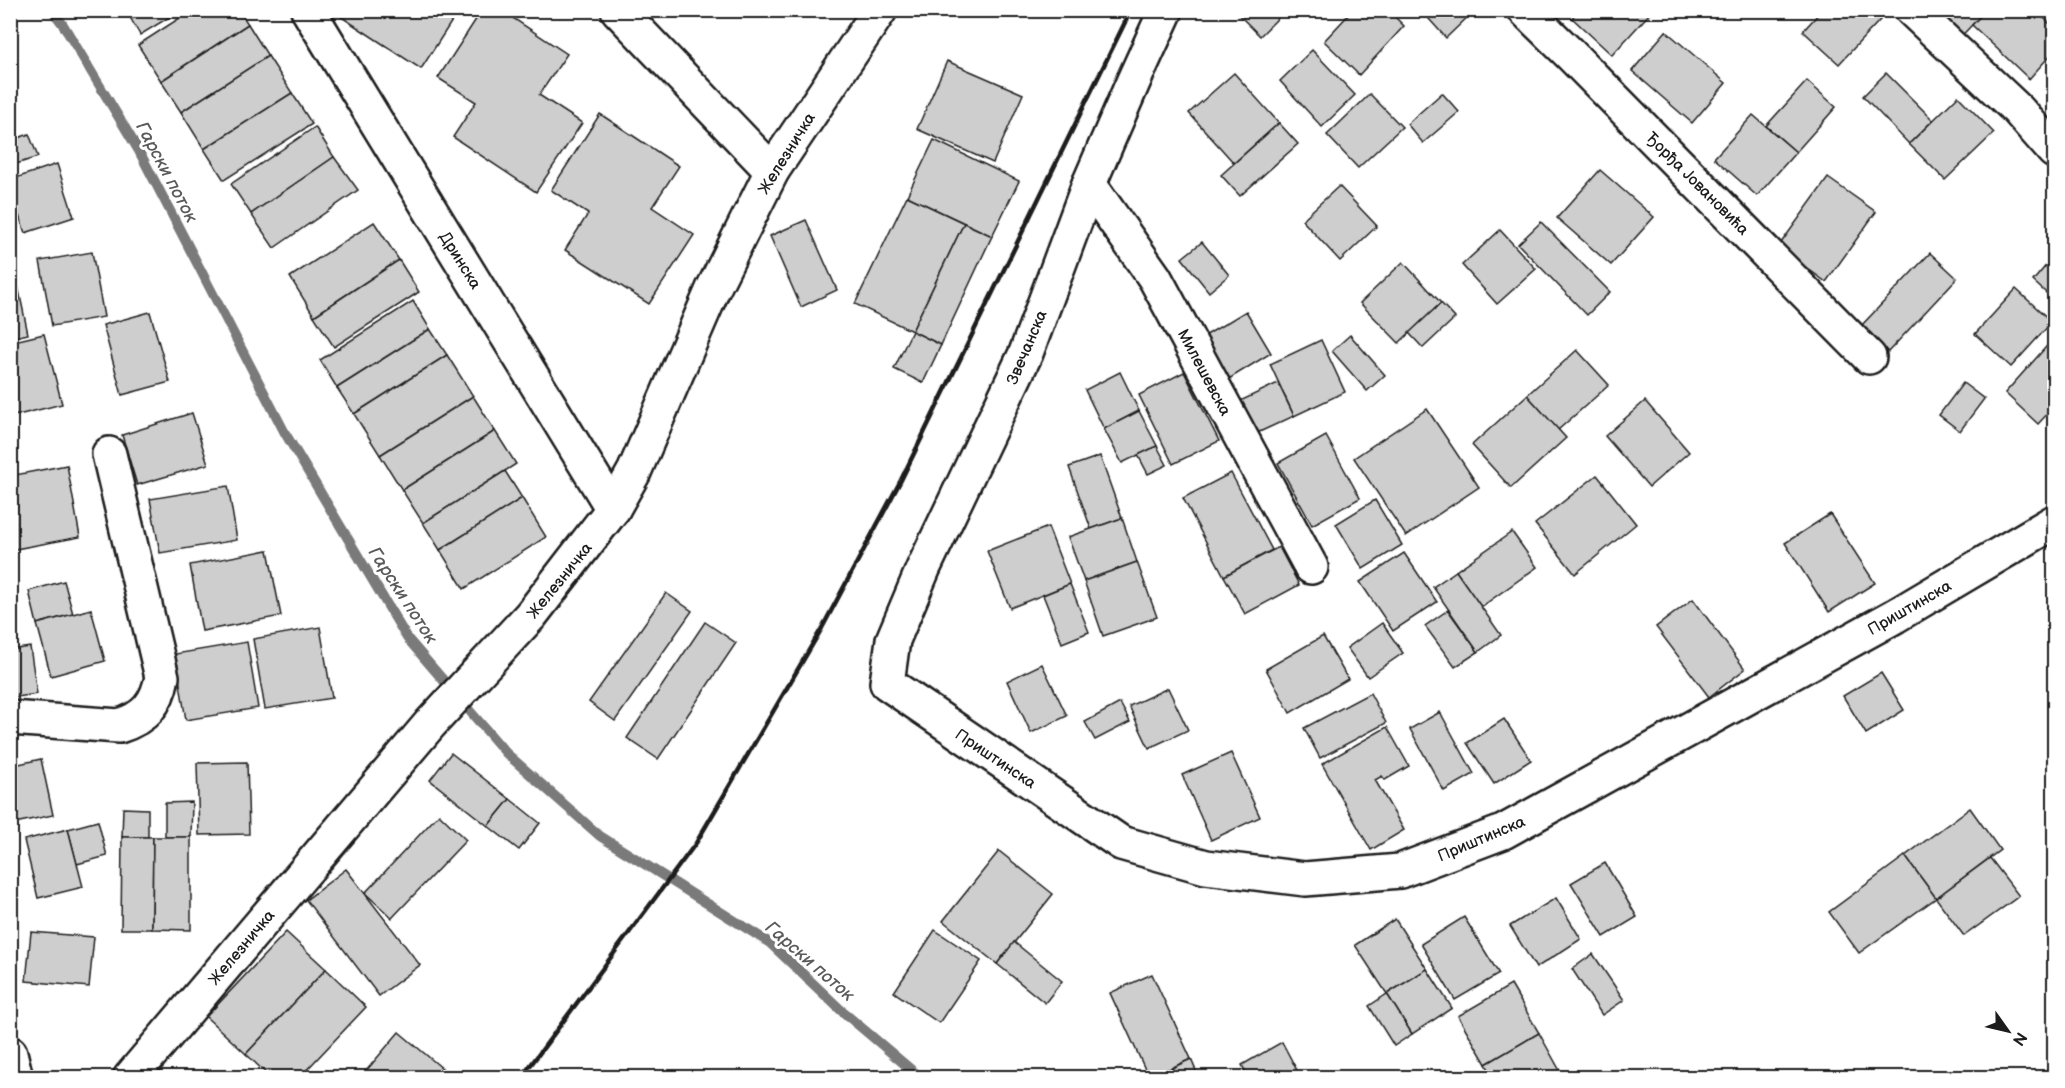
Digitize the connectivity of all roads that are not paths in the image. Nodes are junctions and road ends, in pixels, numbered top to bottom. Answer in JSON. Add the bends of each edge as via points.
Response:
{"nodes":[{"id":1,"x":308,"y":10,"type":"edge"},
{"id":2,"x":618,"y":10,"type":"edge"},
{"id":3,"x":880,"y":10,"type":"edge"},
{"id":4,"x":1166,"y":10,"type":"edge"},
{"id":5,"x":1525,"y":10,"type":"edge"},
{"id":6,"x":1912,"y":10,"type":"edge"},
{"id":7,"x":2055,"y":151,"type":"edge"},
{"id":8,"x":772,"y":171,"type":"junction"},
{"id":9,"x":1089,"y":184,"type":"junction"},
{"id":10,"x":1869,"y":357,"type":"dead end"},
{"id":11,"x":109,"y":454,"type":"dead end"},
{"id":12,"x":614,"y":509,"type":"junction"},
{"id":13,"x":2055,"y":522,"type":"edge"},
{"id":14,"x":1311,"y":567,"type":"dead end"},
{"id":15,"x":887,"y":683,"type":"joint"},
{"id":16,"x":10,"y":718,"type":"edge"},
{"id":17,"x":10,"y":1053,"type":"edge"},
{"id":18,"x":16,"y":1077,"type":"edge"},
{"id":19,"x":130,"y":1077,"type":"edge"}],
"edges":[{"from":1,"to":12,"type":"street","name":"Дринска"},
{"from":2,"to":8,"type":"street"},
{"from":3,"to":8,"type":"street","name":"Железничка"},
{"from":4,"to":9,"type":"street","name":"Звечанска"},
{"from":5,"to":10,"type":"street","name":"Ђорђа Јовановића"},
{"from":6,"to":7,"type":"street","via":[[2018,110]]},
{"from":8,"to":12,"type":"street","name":"Железничка","via":[[713,290]]},
{"from":9,"to":14,"type":"street","name":"Милешевска","via":[[1155,278]]},
{"from":9,"to":15,"type":"street","name":"Звечанска","via":[[1026,353],[893,640]]},
{"from":11,"to":16,"type":"street","via":[[162,677],[159,692],[144,715],[119,726]]},
{"from":12,"to":19,"type":"street","name":"Железничка","via":[[531,615],[430,724]]},
{"from":13,"to":15,"type":"street","name":"Приштинска","via":[[1503,832],[1400,871],[1305,879],[1206,867],[1121,843]]},
{"from":17,"to":18,"type":"street"}]}
